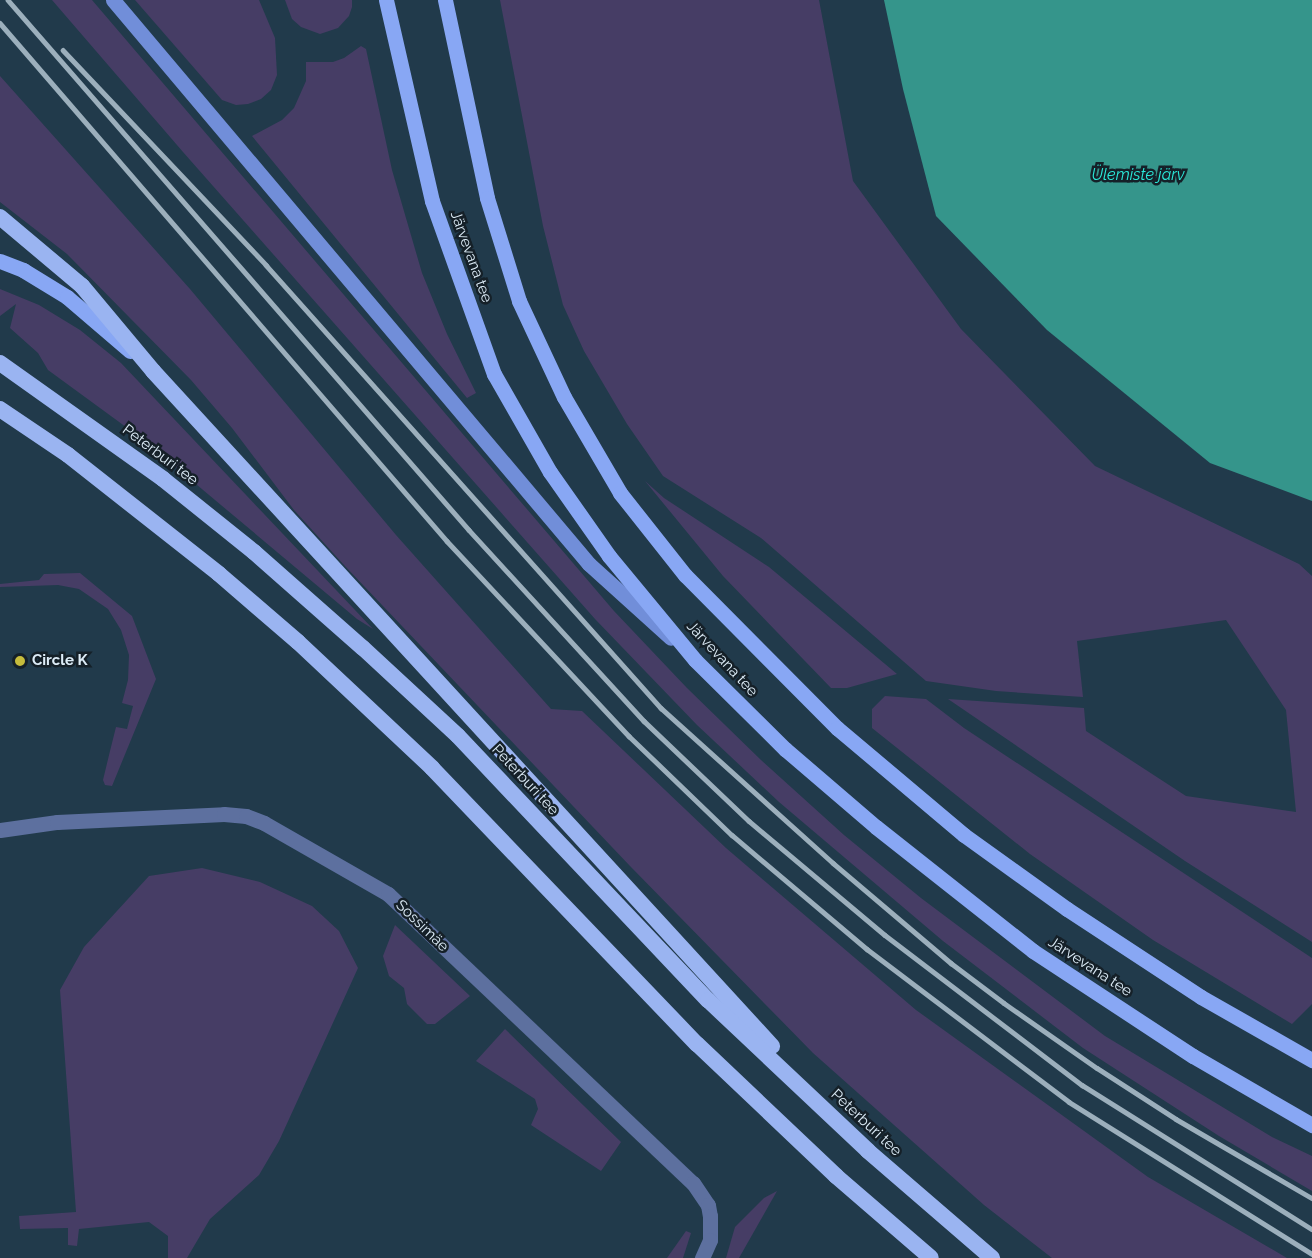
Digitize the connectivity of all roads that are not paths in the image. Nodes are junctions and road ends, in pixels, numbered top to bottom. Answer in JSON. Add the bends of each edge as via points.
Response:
{"nodes":[{"id":1,"x":113,"y":0,"type":"edge"},
{"id":2,"x":386,"y":0,"type":"edge"},
{"id":3,"x":445,"y":0,"type":"edge"},
{"id":4,"x":0,"y":217,"type":"edge"},
{"id":5,"x":0,"y":261,"type":"edge"},
{"id":6,"x":0,"y":363,"type":"edge"},
{"id":7,"x":153,"y":371,"type":"junction"},
{"id":8,"x":0,"y":409,"type":"edge"},
{"id":9,"x":695,"y":660,"type":"junction"},
{"id":10,"x":0,"y":830,"type":"edge"},
{"id":11,"x":1312,"y":1060,"type":"edge"},
{"id":12,"x":1312,"y":1125,"type":"edge"},
{"id":13,"x":868,"y":1150,"type":"junction"},
{"id":14,"x":702,"y":1258,"type":"edge"},
{"id":15,"x":931,"y":1258,"type":"edge"},
{"id":16,"x":992,"y":1258,"type":"edge"}],
"edges":[{"from":1,"to":9,"type":"main road","via":[[589,564]]},
{"from":2,"to":9,"type":"main road","name":"Järvevana tee","via":[[432,201],[494,374],[550,472],[609,556]]},
{"from":3,"to":11,"type":"main road","name":"Järvevana tee","via":[[487,198],[519,301],[564,397],[620,493],[684,575],[837,728],[964,835],[1201,997]]},
{"from":4,"to":7,"type":"highway","via":[[82,286]]},
{"from":5,"to":7,"type":"main road","via":[[67,297]]},
{"from":6,"to":13,"type":"highway","name":"Peterburi tee","via":[[163,479],[254,552],[458,736],[708,1000]]},
{"from":7,"to":13,"type":"highway"},
{"from":8,"to":15,"type":"highway","via":[[68,455],[298,642],[432,768],[697,1044],[836,1176]]},
{"from":9,"to":12,"type":"main road","name":"Järvevana tee","via":[[785,749],[876,828],[1033,951],[1193,1056]]},
{"from":10,"to":14,"type":"street","name":"Sossimäe","via":[[57,822],[246,816],[388,894],[693,1183],[708,1205],[710,1216],[710,1239]]},
{"from":13,"to":16,"type":"highway","name":"Peterburi tee"}]}
